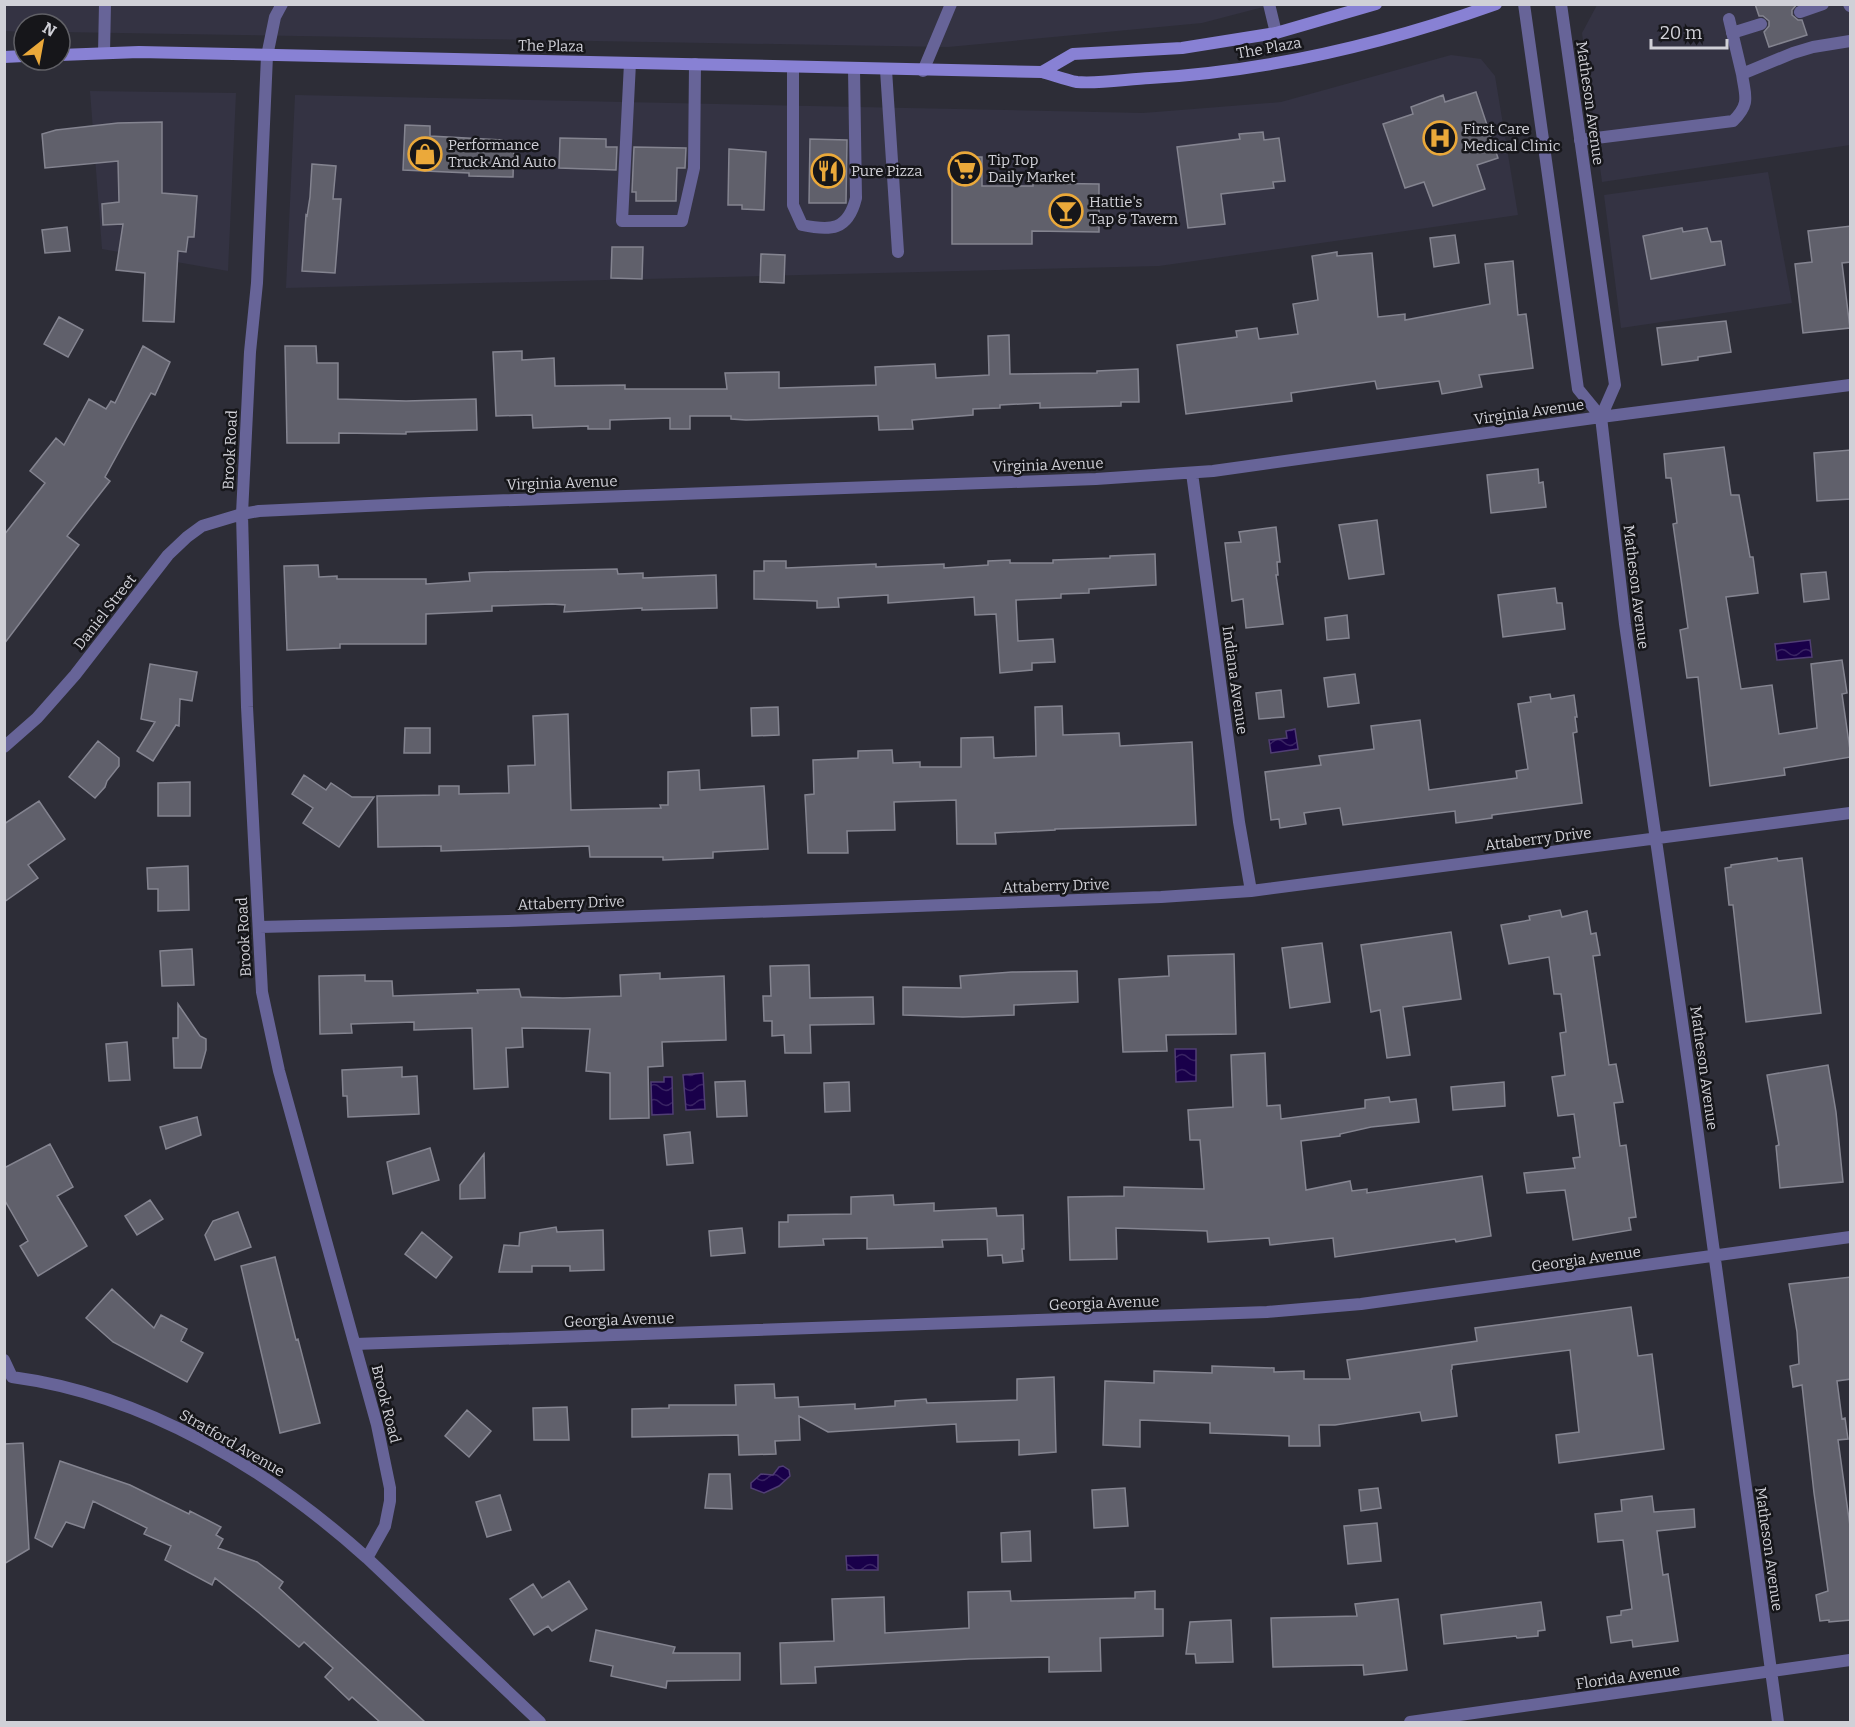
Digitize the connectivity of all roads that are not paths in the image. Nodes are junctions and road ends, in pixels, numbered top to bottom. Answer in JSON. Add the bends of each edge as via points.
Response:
{"nodes":[{"id":1,"x":105,"y":4,"type":"edge"},
{"id":2,"x":282,"y":4,"type":"edge"},
{"id":3,"x":951,"y":4,"type":"edge"},
{"id":4,"x":1269,"y":4,"type":"edge"},
{"id":5,"x":1376,"y":4,"type":"edge"},
{"id":6,"x":1496,"y":4,"type":"edge"},
{"id":7,"x":1524,"y":4,"type":"edge"},
{"id":8,"x":1561,"y":4,"type":"edge"},
{"id":9,"x":1823,"y":4,"type":"edge"},
{"id":10,"x":1800,"y":12,"type":"dead end"},
{"id":11,"x":1729,"y":20,"type":"dead end"},
{"id":12,"x":1761,"y":24,"type":"dead end"},
{"id":13,"x":1276,"y":33,"type":"junction"},
{"id":14,"x":1732,"y":33,"type":"junction"},
{"id":15,"x":1851,"y":41,"type":"edge"},
{"id":16,"x":104,"y":53,"type":"junction"},
{"id":17,"x":72,"y":54,"type":"edge"},
{"id":18,"x":267,"y":56,"type":"junction"},
{"id":19,"x":630,"y":63,"type":"junction"},
{"id":20,"x":695,"y":64,"type":"junction"},
{"id":21,"x":793,"y":67,"type":"junction"},
{"id":22,"x":854,"y":69,"type":"junction"},
{"id":23,"x":886,"y":70,"type":"junction"},
{"id":24,"x":923,"y":71,"type":"junction"},
{"id":25,"x":1042,"y":72,"type":"junction"},
{"id":26,"x":1742,"y":74,"type":"junction"},
{"id":27,"x":1580,"y":141,"type":"junction"},
{"id":28,"x":898,"y":252,"type":"dead end"},
{"id":29,"x":1851,"y":385,"type":"edge"},
{"id":30,"x":1601,"y":417,"type":"junction"},
{"id":31,"x":1192,"y":472,"type":"junction"},
{"id":32,"x":242,"y":514,"type":"junction"},
{"id":33,"x":4,"y":747,"type":"edge"},
{"id":34,"x":1851,"y":813,"type":"edge"},
{"id":35,"x":1655,"y":839,"type":"junction"},
{"id":36,"x":1251,"y":891,"type":"junction"},
{"id":37,"x":259,"y":927,"type":"junction"},
{"id":38,"x":1851,"y":1237,"type":"edge"},
{"id":39,"x":1714,"y":1256,"type":"junction"},
{"id":40,"x":355,"y":1344,"type":"junction"},
{"id":41,"x":4,"y":1360,"type":"edge"},
{"id":42,"x":8,"y":1377,"type":"edge"},
{"id":43,"x":368,"y":1558,"type":"junction"},
{"id":44,"x":1851,"y":1660,"type":"edge"},
{"id":45,"x":1771,"y":1671,"type":"junction"},
{"id":46,"x":540,"y":1722,"type":"edge"},
{"id":47,"x":1410,"y":1722,"type":"edge"},
{"id":48,"x":1778,"y":1722,"type":"edge"}],
"edges":[{"from":1,"to":16,"type":"street"},
{"from":2,"to":18,"type":"street","name":"Brook Road","via":[[275,17]]},
{"from":3,"to":24,"type":"street"},
{"from":4,"to":13,"type":"street"},
{"from":5,"to":13,"type":"main road","name":"The Plaza"},
{"from":6,"to":25,"type":"main road","name":"The Plaza","via":[[1363,46],[1276,63],[1188,76],[1077,82]]},
{"from":7,"to":30,"type":"street","via":[[1578,389]]},
{"from":8,"to":27,"type":"street","name":"Matheson Avenue"},
{"from":9,"to":10,"type":"street"},
{"from":11,"to":14,"type":"street"},
{"from":12,"to":14,"type":"street"},
{"from":13,"to":25,"type":"main road","name":"The Plaza","via":[[1182,48],[1073,54]]},
{"from":14,"to":26,"type":"street"},
{"from":15,"to":26,"type":"street","via":[[1793,53]]},
{"from":16,"to":17,"type":"main road","name":"The Plaza"},
{"from":16,"to":18,"type":"main road","name":"The Plaza"},
{"from":18,"to":19,"type":"main road","name":"The Plaza"},
{"from":18,"to":32,"type":"street","name":"Brook Road"},
{"from":19,"to":20,"type":"main road","name":"The Plaza"},
{"from":19,"to":20,"type":"street","via":[[622,220],[682,221],[694,168]]},
{"from":20,"to":21,"type":"main road","name":"The Plaza"},
{"from":21,"to":22,"type":"main road","name":"The Plaza"},
{"from":21,"to":22,"type":"street","via":[[793,206],[802,225],[825,230],[844,222],[856,198]]},
{"from":22,"to":23,"type":"main road","name":"The Plaza"},
{"from":23,"to":24,"type":"main road","name":"The Plaza"},
{"from":23,"to":28,"type":"street"},
{"from":24,"to":25,"type":"main road","name":"The Plaza"},
{"from":26,"to":27,"type":"street","via":[[1746,104],[1733,121]]},
{"from":27,"to":30,"type":"street","name":"Matheson Avenue","via":[[1615,385]]},
{"from":29,"to":30,"type":"street","name":"Virginia Avenue"},
{"from":30,"to":31,"type":"street","name":"Virginia Avenue"},
{"from":30,"to":35,"type":"street","name":"Matheson Avenue"},
{"from":31,"to":32,"type":"street","name":"Virginia Avenue","via":[[1096,479],[430,502]]},
{"from":31,"to":36,"type":"street","name":"Indiana Avenue"},
{"from":32,"to":33,"type":"street","name":"Daniel Street","via":[[201,526],[168,555],[75,675],[38,718]]},
{"from":32,"to":37,"type":"street","name":"Brook Road"},
{"from":34,"to":35,"type":"street","name":"Attaberry Drive"},
{"from":35,"to":36,"type":"street","name":"Attaberry Drive"},
{"from":35,"to":39,"type":"street","name":"Matheson Avenue"},
{"from":36,"to":37,"type":"street","name":"Attaberry Drive","via":[[647,916]]},
{"from":37,"to":40,"type":"street","name":"Brook Road","via":[[268,1025]]},
{"from":38,"to":39,"type":"street","name":"Georgia Avenue"},
{"from":39,"to":40,"type":"street","name":"Georgia Avenue","via":[[1362,1304],[1267,1312]]},
{"from":39,"to":45,"type":"street","name":"Matheson Avenue"},
{"from":40,"to":43,"type":"street","name":"Brook Road","via":[[390,1488],[385,1526]]},
{"from":41,"to":42,"type":"street","name":"Stratford Avenue"},
{"from":42,"to":43,"type":"street","name":"Stratford Avenue","via":[[92,1395],[189,1433],[283,1490]]},
{"from":43,"to":46,"type":"street"},
{"from":44,"to":45,"type":"street","name":"Florida Avenue"},
{"from":45,"to":47,"type":"street","name":"Florida Avenue"},
{"from":45,"to":48,"type":"street","name":"Matheson Avenue"}]}
